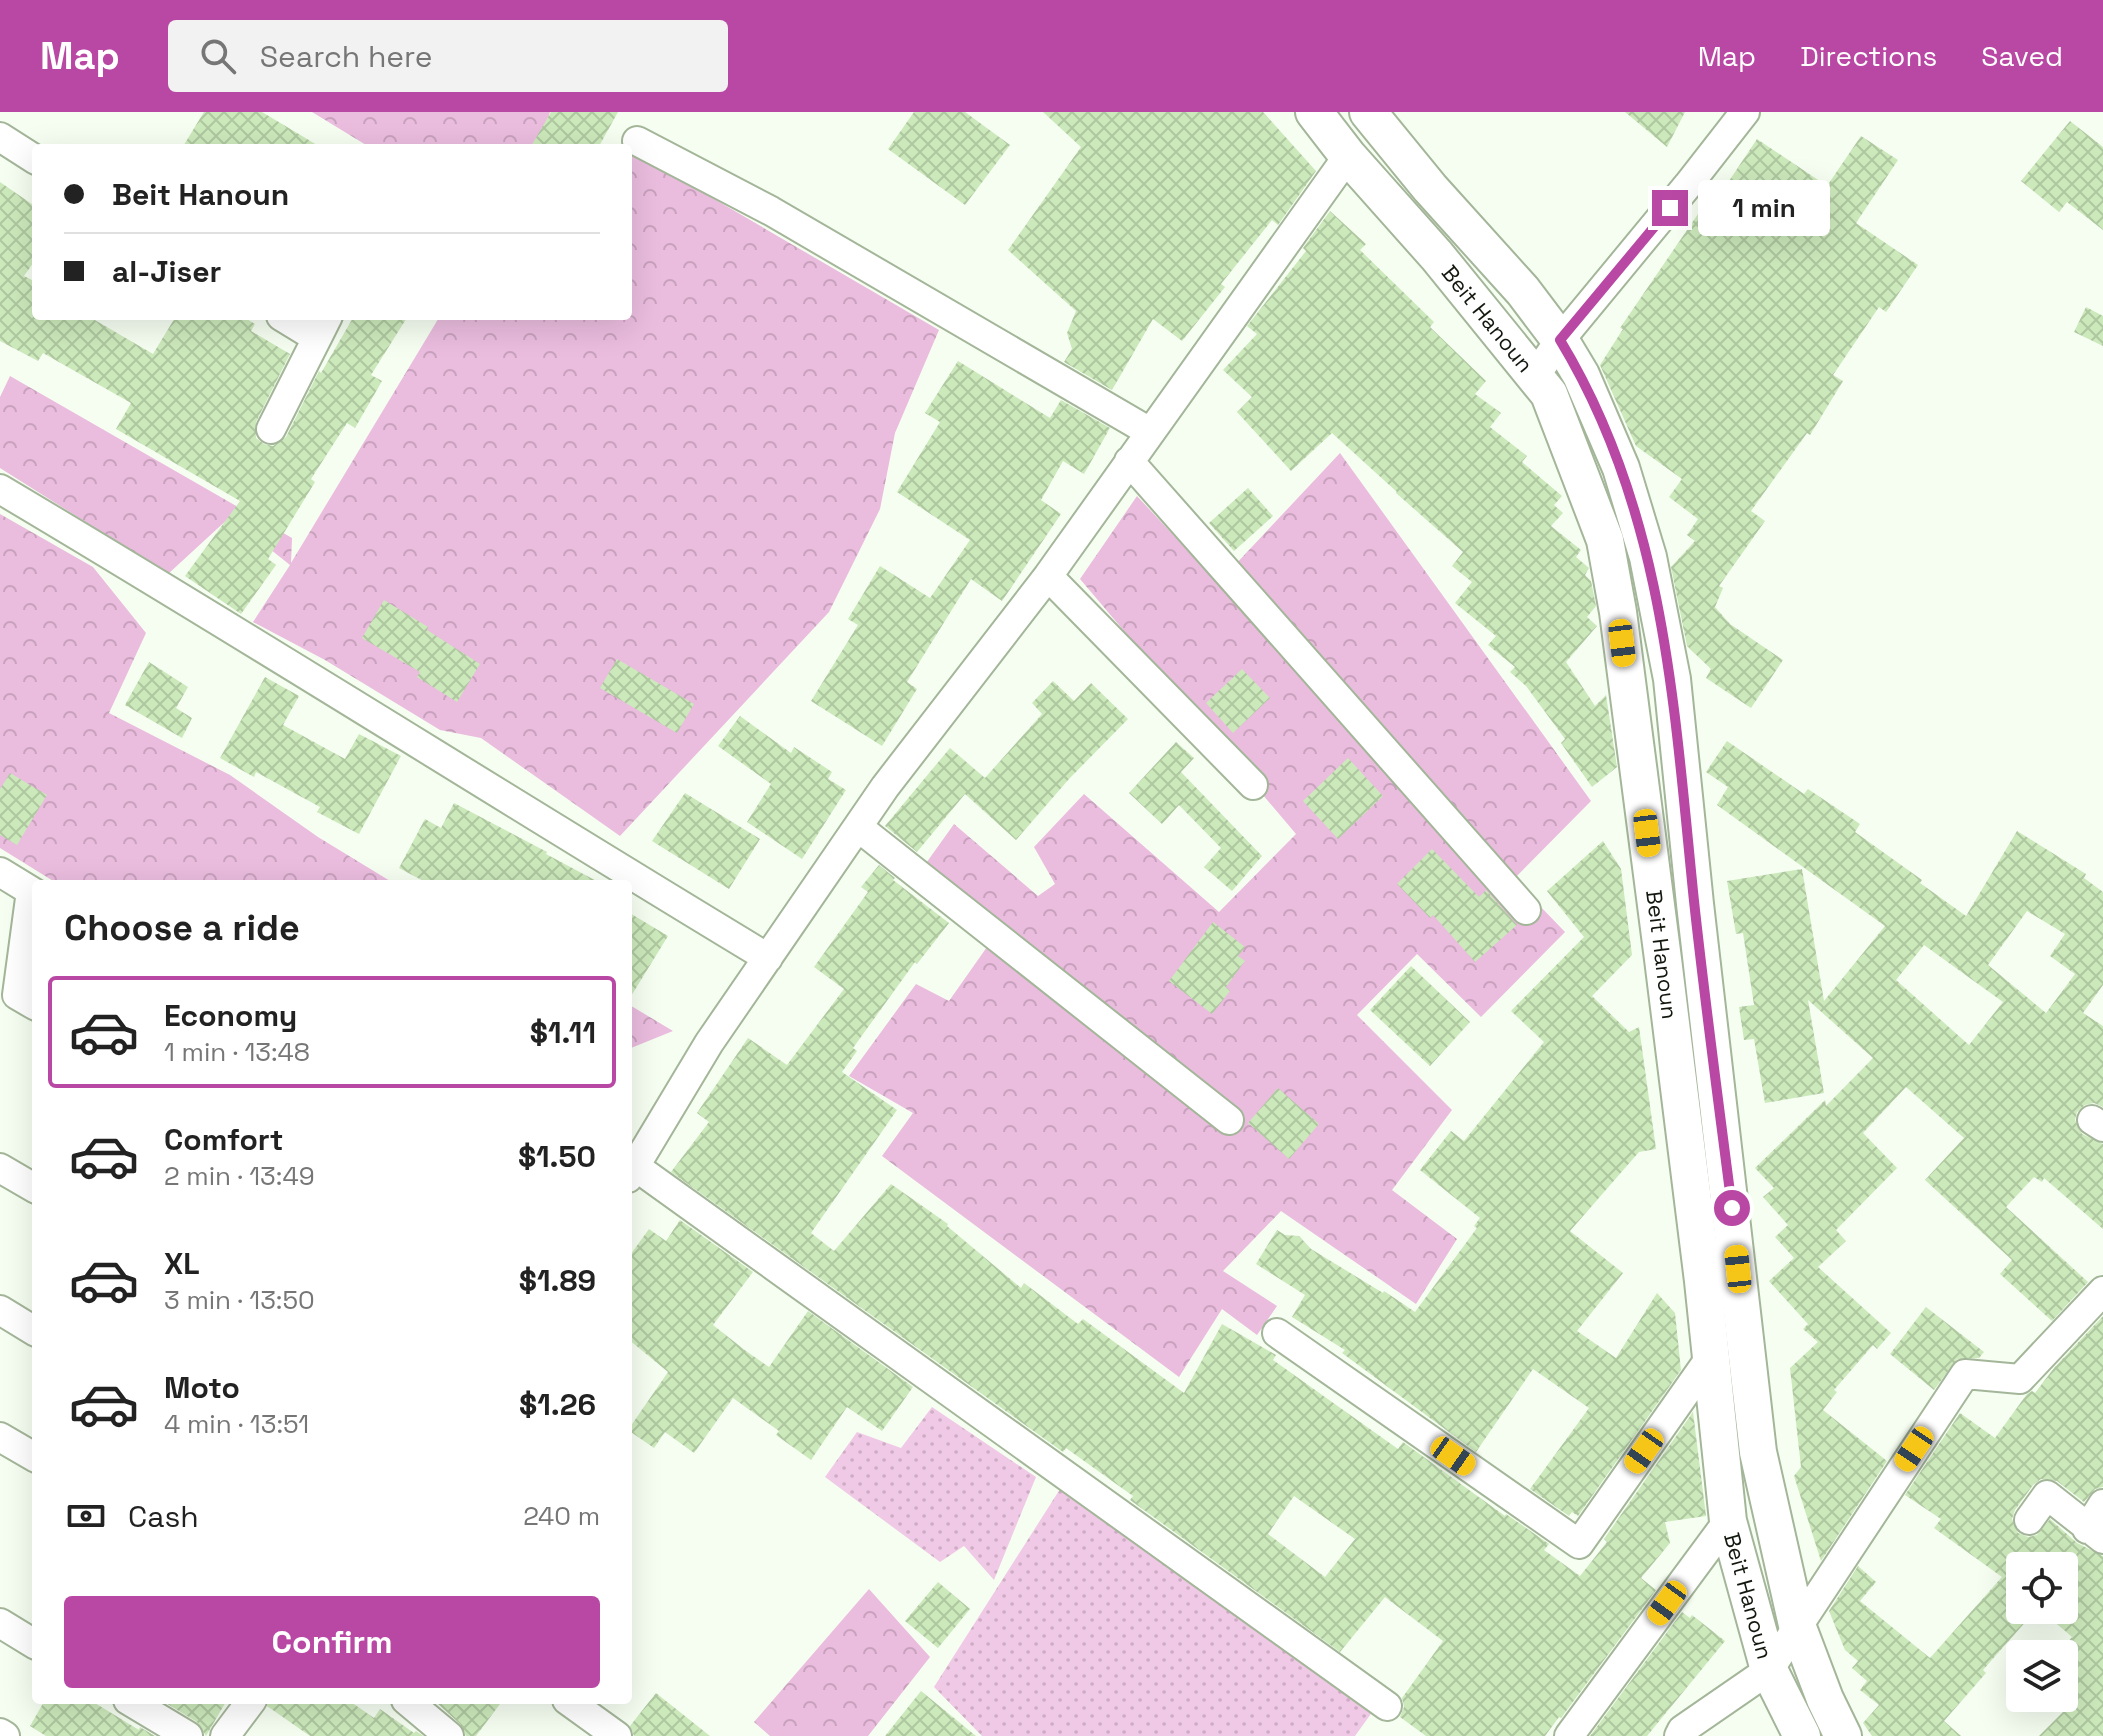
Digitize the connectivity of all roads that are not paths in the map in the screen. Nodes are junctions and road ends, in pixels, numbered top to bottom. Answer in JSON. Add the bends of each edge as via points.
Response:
{"nodes":[{"id":1,"x":1314,"y":112,"type":"edge"},
{"id":2,"x":1368,"y":112,"type":"edge"},
{"id":3,"x":1745,"y":112,"type":"edge"},
{"id":4,"x":0,"y":137,"type":"edge"},
{"id":5,"x":637,"y":141,"type":"dead end"},
{"id":6,"x":1348,"y":156,"type":"junction"},
{"id":7,"x":32,"y":157,"type":"edge"},
{"id":8,"x":296,"y":320,"type":"edge"},
{"id":9,"x":322,"y":327,"type":"edge"},
{"id":10,"x":1560,"y":340,"type":"junction"},
{"id":11,"x":1535,"y":376,"type":"junction"},
{"id":12,"x":271,"y":429,"type":"dead end"},
{"id":13,"x":1150,"y":432,"type":"junction"},
{"id":14,"x":1129,"y":461,"type":"junction"},
{"id":15,"x":0,"y":489,"type":"edge"},
{"id":16,"x":1048,"y":576,"type":"junction"},
{"id":17,"x":1253,"y":785,"type":"dead end"},
{"id":18,"x":858,"y":827,"type":"junction"},
{"id":19,"x":0,"y":872,"type":"edge"},
{"id":20,"x":32,"y":892,"type":"edge"},
{"id":21,"x":32,"y":905,"type":"edge"},
{"id":22,"x":1526,"y":910,"type":"dead end"},
{"id":23,"x":768,"y":958,"type":"junction"},
{"id":24,"x":32,"y":1004,"type":"edge"},
{"id":25,"x":1229,"y":1120,"type":"dead end"},
{"id":26,"x":0,"y":1168,"type":"edge"},
{"id":27,"x":632,"y":1173,"type":"edge"},
{"id":28,"x":32,"y":1187,"type":"edge"},
{"id":29,"x":2103,"y":1291,"type":"edge"},
{"id":30,"x":0,"y":1310,"type":"edge"},
{"id":31,"x":32,"y":1330,"type":"edge"},
{"id":32,"x":1277,"y":1333,"type":"dead end"},
{"id":33,"x":1710,"y":1358,"type":"junction"},
{"id":34,"x":0,"y":1437,"type":"edge"},
{"id":35,"x":32,"y":1456,"type":"edge"},
{"id":36,"x":2103,"y":1504,"type":"edge"},
{"id":37,"x":2029,"y":1520,"type":"dead end"},
{"id":38,"x":1728,"y":1521,"type":"junction"},
{"id":39,"x":2095,"y":1534,"type":"edge"},
{"id":40,"x":0,"y":1623,"type":"edge"},
{"id":41,"x":1797,"y":1625,"type":"junction"},
{"id":42,"x":32,"y":1643,"type":"edge"},
{"id":43,"x":1769,"y":1670,"type":"junction"},
{"id":44,"x":135,"y":1704,"type":"edge"},
{"id":45,"x":249,"y":1704,"type":"edge"},
{"id":46,"x":411,"y":1704,"type":"edge"},
{"id":47,"x":573,"y":1704,"type":"edge"},
{"id":48,"x":1387,"y":1706,"type":"dead end"},
{"id":49,"x":188,"y":1736,"type":"edge"},
{"id":50,"x":225,"y":1736,"type":"edge"},
{"id":51,"x":449,"y":1736,"type":"edge"},
{"id":52,"x":617,"y":1736,"type":"edge"},
{"id":53,"x":1569,"y":1736,"type":"edge"},
{"id":54,"x":1679,"y":1736,"type":"edge"},
{"id":55,"x":1802,"y":1736,"type":"edge"},
{"id":56,"x":1843,"y":1736,"type":"edge"}],
"edges":[{"from":1,"to":6,"type":"main road","name":"Beit Hanoun"},
{"from":2,"to":10,"type":"main road","name":"Beit Hanoun"},
{"from":3,"to":10,"type":"street"},
{"from":4,"to":7,"type":"street"},
{"from":5,"to":13,"type":"street","via":[[771,211]]},
{"from":6,"to":11,"type":"main road","name":"Beit Hanoun"},
{"from":6,"to":13,"type":"street"},
{"from":8,"to":9,"type":"street"},
{"from":9,"to":12,"type":"street"},
{"from":10,"to":11,"type":"street"},
{"from":10,"to":41,"type":"main road","name":"Beit Hanoun","via":[[1621,468],[1648,557],[1672,679],[1758,1452]]},
{"from":11,"to":33,"type":"main road","name":"Beit Hanoun","via":[[1549,394],[1605,540],[1618,612]]},
{"from":13,"to":14,"type":"street"},
{"from":14,"to":16,"type":"street"},
{"from":14,"to":22,"type":"street"},
{"from":15,"to":23,"type":"street"},
{"from":16,"to":17,"type":"street"},
{"from":16,"to":18,"type":"street"},
{"from":18,"to":23,"type":"street"},
{"from":18,"to":25,"type":"street"},
{"from":19,"to":20,"type":"street"},
{"from":21,"to":24,"type":"street","via":[[17,995]]},
{"from":23,"to":27,"type":"street","via":[[709,1043]]},
{"from":26,"to":28,"type":"street"},
{"from":27,"to":48,"type":"street"},
{"from":29,"to":41,"type":"street","via":[[2020,1379],[1965,1374]]},
{"from":30,"to":31,"type":"street"},
{"from":32,"to":33,"type":"street","via":[[1579,1544]]},
{"from":33,"to":38,"type":"main road","name":"Beit Hanoun"},
{"from":34,"to":35,"type":"street"},
{"from":36,"to":39,"type":"street"},
{"from":37,"to":39,"type":"street","via":[[2047,1495]]},
{"from":38,"to":43,"type":"main road","name":"Beit Hanoun"},
{"from":38,"to":53,"type":"street"},
{"from":40,"to":42,"type":"street"},
{"from":41,"to":43,"type":"street"},
{"from":41,"to":56,"type":"main road","name":"Beit Hanoun"},
{"from":43,"to":54,"type":"street"},
{"from":43,"to":55,"type":"main road","name":"Beit Hanoun"},
{"from":44,"to":49,"type":"street"},
{"from":45,"to":50,"type":"street"},
{"from":46,"to":51,"type":"street"},
{"from":47,"to":52,"type":"street"}]}
